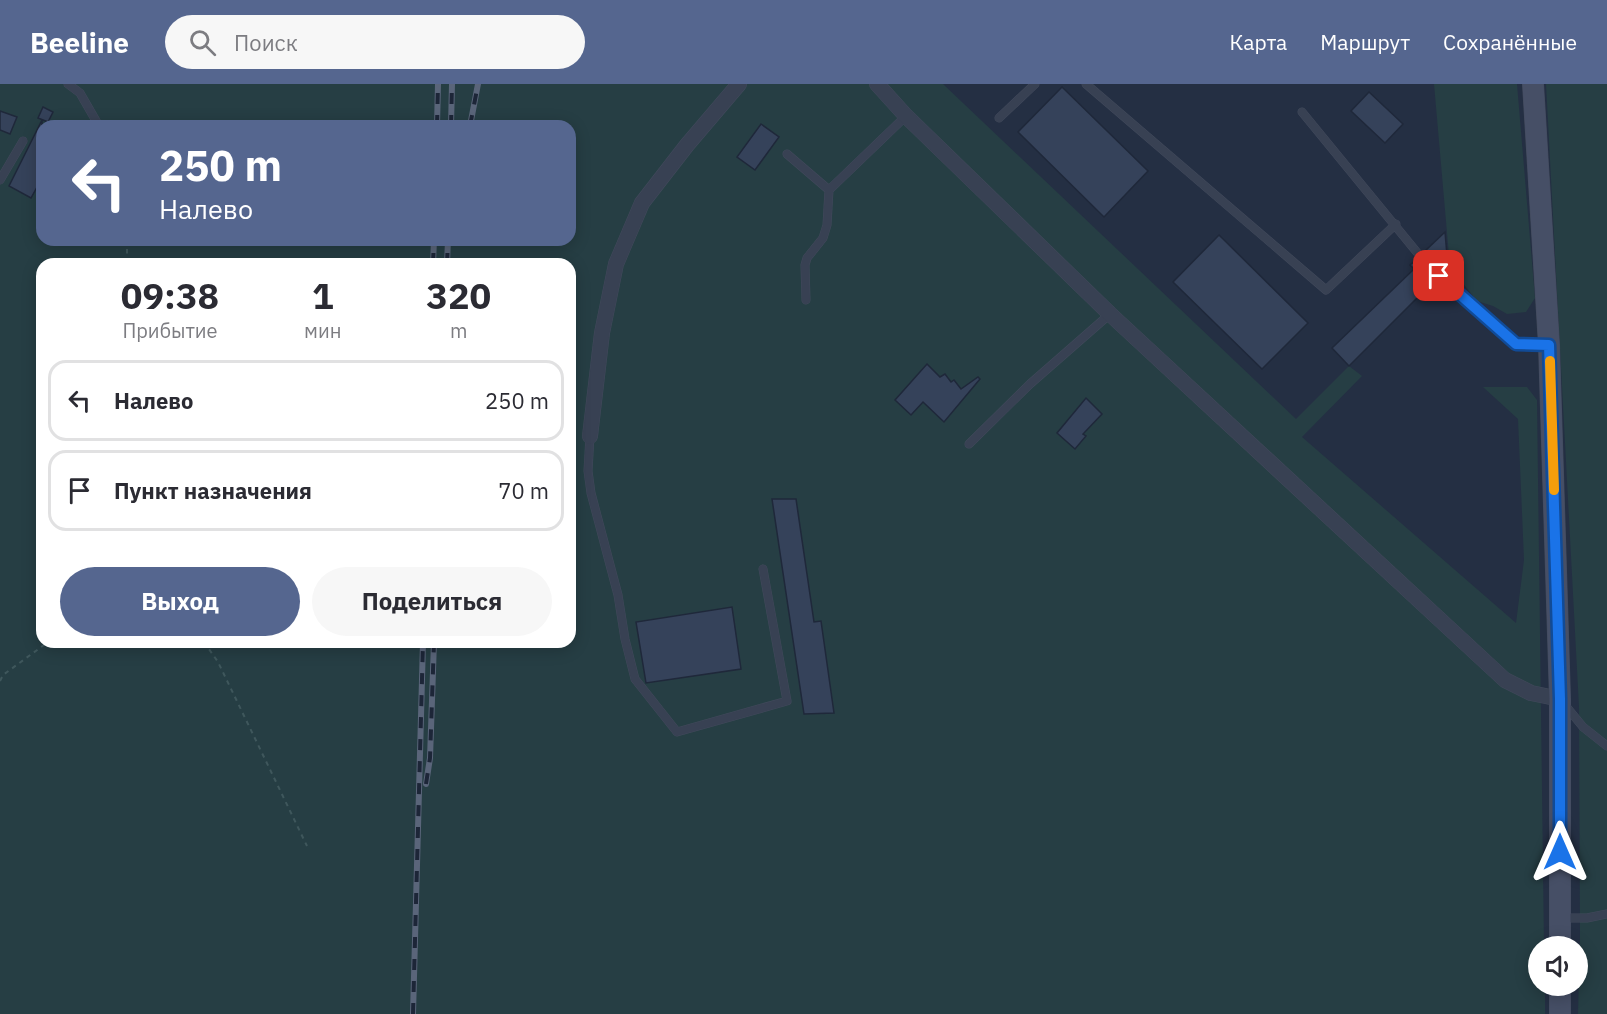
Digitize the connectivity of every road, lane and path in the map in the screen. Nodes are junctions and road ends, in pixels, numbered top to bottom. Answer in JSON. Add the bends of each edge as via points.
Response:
{"nodes":[{"id":1,"x":68,"y":84,"type":"edge"},
{"id":2,"x":739,"y":84,"type":"edge"},
{"id":3,"x":878,"y":84,"type":"edge"},
{"id":4,"x":1035,"y":84,"type":"edge"},
{"id":5,"x":1086,"y":84,"type":"edge"},
{"id":6,"x":1533,"y":84,"type":"edge"},
{"id":7,"x":1302,"y":112,"type":"dead end"},
{"id":8,"x":906,"y":116,"type":"junction"},
{"id":9,"x":999,"y":118,"type":"dead end"},
{"id":10,"x":96,"y":120,"type":"edge"},
{"id":11,"x":22,"y":141,"type":"dead end"},
{"id":12,"x":787,"y":154,"type":"dead end"},
{"id":13,"x":0,"y":180,"type":"edge"},
{"id":14,"x":829,"y":190,"type":"junction"},
{"id":15,"x":1396,"y":224,"type":"junction"},
{"id":16,"x":1420,"y":256,"type":"dead end"},
{"id":17,"x":1439,"y":276,"type":"dead end"},
{"id":18,"x":806,"y":300,"type":"dead end"},
{"id":19,"x":1110,"y":314,"type":"junction"},
{"id":20,"x":1549,"y":345,"type":"junction"},
{"id":21,"x":591,"y":436,"type":"joint"},
{"id":22,"x":969,"y":444,"type":"dead end"},
{"id":23,"x":764,"y":569,"type":"dead end"},
{"id":24,"x":40,"y":648,"type":"edge"},
{"id":25,"x":208,"y":648,"type":"edge"},
{"id":26,"x":0,"y":681,"type":"edge"},
{"id":27,"x":1560,"y":699,"type":"junction"},
{"id":28,"x":1607,"y":746,"type":"edge"},
{"id":29,"x":307,"y":846,"type":"dead end"},
{"id":30,"x":1607,"y":914,"type":"edge"},
{"id":31,"x":1560,"y":918,"type":"junction"},
{"id":32,"x":1560,"y":936,"type":"edge"},
{"id":33,"x":1560,"y":996,"type":"edge"},
{"id":34,"x":1560,"y":1014,"type":"edge"}],
"edges":[{"from":1,"to":10,"type":"lane","via":[[80,93]]},
{"from":2,"to":21,"type":"street","via":[[642,203],[616,264],[602,333]]},
{"from":3,"to":8,"type":"street"},
{"from":4,"to":9,"type":"lane"},
{"from":5,"to":15,"type":"lane","via":[[1326,291]]},
{"from":6,"to":20,"type":"main road"},
{"from":7,"to":15,"type":"lane"},
{"from":8,"to":14,"type":"lane"},
{"from":8,"to":19,"type":"street"},
{"from":11,"to":13,"type":"lane"},
{"from":12,"to":14,"type":"lane"},
{"from":14,"to":18,"type":"lane","via":[[823,238],[805,265]]},
{"from":15,"to":16,"type":"lane"},
{"from":17,"to":20,"type":"lane","via":[[1516,344]]},
{"from":19,"to":22,"type":"lane","via":[[1029,384]]},
{"from":19,"to":27,"type":"street","via":[[1505,680],[1531,693]]},
{"from":20,"to":27,"type":"main road"},
{"from":21,"to":23,"type":"lane","via":[[591,493],[635,679],[677,732],[787,701]]},
{"from":24,"to":26,"type":"path"},
{"from":25,"to":29,"type":"path"},
{"from":27,"to":28,"type":"lane","via":[[1583,727]]},
{"from":27,"to":31,"type":"main road"},
{"from":30,"to":31,"type":"lane"},
{"from":31,"to":32,"type":"main road"},
{"from":33,"to":34,"type":"main road"}]}
